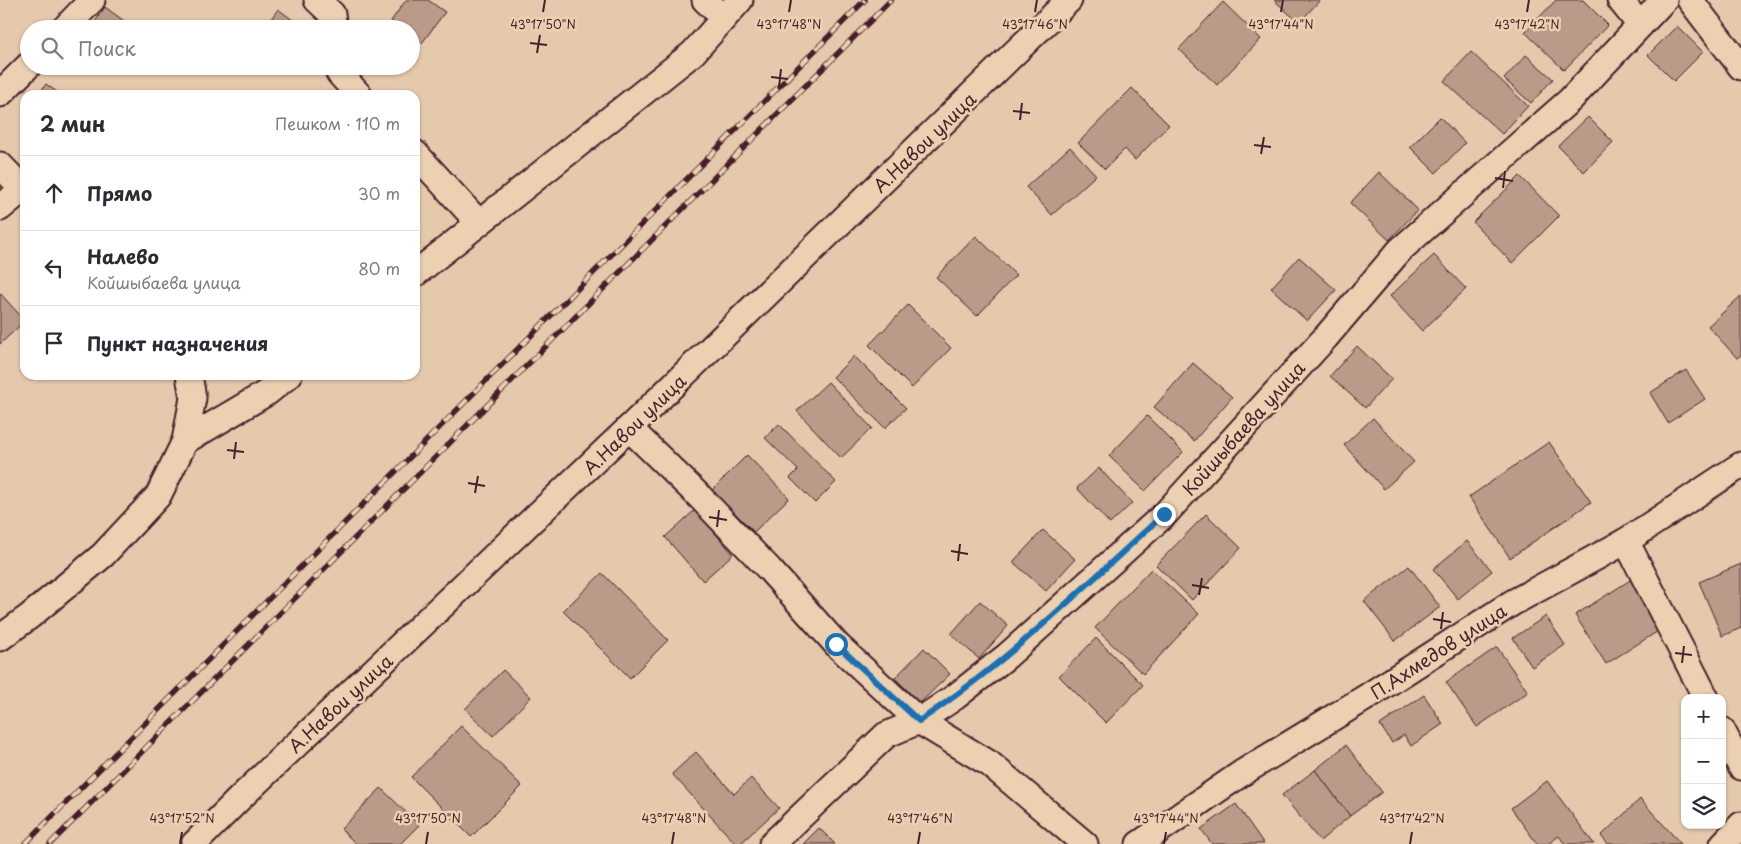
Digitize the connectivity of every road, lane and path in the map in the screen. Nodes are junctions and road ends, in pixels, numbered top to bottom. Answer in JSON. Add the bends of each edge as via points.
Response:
{"nodes":[{"id":1,"x":92,"y":0,"type":"edge"},
{"id":2,"x":317,"y":0,"type":"edge"},
{"id":3,"x":705,"y":0,"type":"edge"},
{"id":4,"x":740,"y":0,"type":"edge"},
{"id":5,"x":1069,"y":0,"type":"edge"},
{"id":6,"x":1620,"y":0,"type":"edge"},
{"id":7,"x":1664,"y":0,"type":"edge"},
{"id":8,"x":1690,"y":0,"type":"edge"},
{"id":9,"x":724,"y":18,"type":"junction"},
{"id":10,"x":73,"y":20,"type":"edge"},
{"id":11,"x":333,"y":20,"type":"edge"},
{"id":12,"x":1640,"y":25,"type":"junction"},
{"id":13,"x":1741,"y":66,"type":"edge"},
{"id":14,"x":20,"y":74,"type":"edge"},
{"id":15,"x":341,"y":75,"type":"edge"},
{"id":16,"x":355,"y":90,"type":"edge"},
{"id":17,"x":0,"y":94,"type":"edge"},
{"id":18,"x":420,"y":158,"type":"edge"},
{"id":19,"x":0,"y":165,"type":"edge"},
{"id":20,"x":20,"y":186,"type":"edge"},
{"id":21,"x":20,"y":193,"type":"edge"},
{"id":22,"x":0,"y":208,"type":"edge"},
{"id":23,"x":479,"y":222,"type":"junction"},
{"id":24,"x":420,"y":270,"type":"edge"},
{"id":25,"x":190,"y":380,"type":"edge"},
{"id":26,"x":283,"y":380,"type":"edge"},
{"id":27,"x":629,"y":428,"type":"junction"},
{"id":28,"x":185,"y":441,"type":"junction"},
{"id":29,"x":1741,"y":465,"type":"edge"},
{"id":30,"x":1626,"y":541,"type":"junction"},
{"id":31,"x":0,"y":638,"type":"edge"},
{"id":32,"x":1704,"y":694,"type":"edge"},
{"id":33,"x":919,"y":721,"type":"junction"},
{"id":34,"x":1726,"y":738,"type":"edge"},
{"id":35,"x":1741,"y":767,"type":"edge"},
{"id":36,"x":1741,"y":825,"type":"edge"},
{"id":37,"x":194,"y":844,"type":"edge"},
{"id":38,"x":772,"y":844,"type":"edge"},
{"id":39,"x":1085,"y":844,"type":"edge"},
{"id":40,"x":1139,"y":844,"type":"edge"},
{"id":41,"x":1723,"y":844,"type":"edge"}],
"edges":[{"from":1,"to":10,"type":"street"},
{"from":2,"to":11,"type":"street","via":[[332,14]]},
{"from":3,"to":9,"type":"street"},
{"from":4,"to":9,"type":"street"},
{"from":5,"to":27,"type":"street","name":"А.Навои улица"},
{"from":6,"to":12,"type":"street"},
{"from":7,"to":12,"type":"street","name":"Койшыбаева улица"},
{"from":8,"to":13,"type":"street"},
{"from":9,"to":23,"type":"street","via":[[693,53]]},
{"from":12,"to":33,"type":"street","name":"Койшыбаева улица","via":[[1570,100],[1400,250],[1326,337],[1164,514],[1007,656]]},
{"from":14,"to":17,"type":"street"},
{"from":15,"to":16,"type":"street"},
{"from":18,"to":23,"type":"street"},
{"from":19,"to":20,"type":"street"},
{"from":21,"to":22,"type":"street"},
{"from":23,"to":24,"type":"street"},
{"from":25,"to":28,"type":"street","via":[[193,398]]},
{"from":26,"to":28,"type":"street"},
{"from":27,"to":33,"type":"street","via":[[769,569],[836,644]]},
{"from":27,"to":37,"type":"street","name":"А.Навои улица"},
{"from":28,"to":31,"type":"street","via":[[158,496],[103,555]]},
{"from":29,"to":30,"type":"street","name":"П.Ахмедов улица"},
{"from":30,"to":32,"type":"street"},
{"from":30,"to":40,"type":"street","name":"П.Ахмедов улица","via":[[1512,602],[1242,773]]},
{"from":33,"to":38,"type":"street","name":"Койшыбаева улица","via":[[886,735]]},
{"from":33,"to":39,"type":"street","via":[[990,764]]},
{"from":34,"to":35,"type":"street"},
{"from":36,"to":41,"type":"street"}]}
